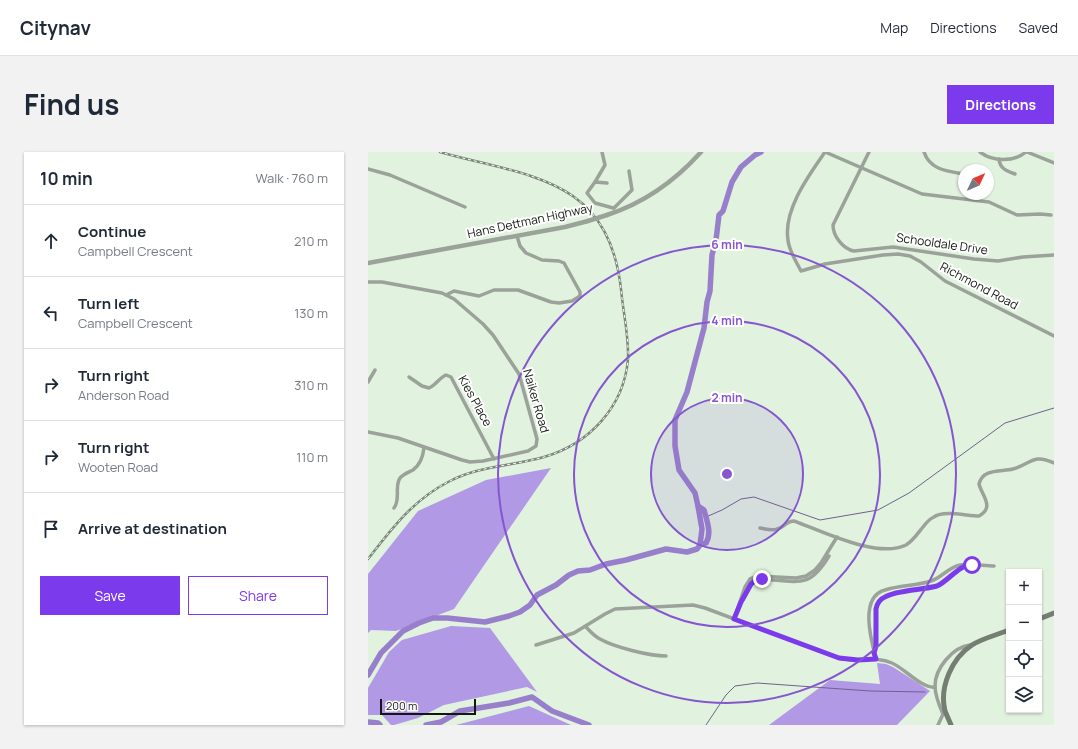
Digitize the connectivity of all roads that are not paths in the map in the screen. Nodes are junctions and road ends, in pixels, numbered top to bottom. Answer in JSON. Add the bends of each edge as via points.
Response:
{"nodes":[{"id":1,"x":602,"y":152,"type":"edge"},
{"id":2,"x":701,"y":152,"type":"edge"},
{"id":3,"x":825,"y":152,"type":"edge"},
{"id":4,"x":869,"y":152,"type":"edge"},
{"id":5,"x":924,"y":152,"type":"edge"},
{"id":6,"x":980,"y":152,"type":"edge"},
{"id":7,"x":1027,"y":152,"type":"edge"},
{"id":8,"x":999,"y":159,"type":"junction"},
{"id":9,"x":1054,"y":163,"type":"edge"},
{"id":10,"x":861,"y":168,"type":"junction"},
{"id":11,"x":368,"y":169,"type":"edge"},
{"id":12,"x":629,"y":171,"type":"dead end"},
{"id":13,"x":958,"y":173,"type":"edge"},
{"id":14,"x":1015,"y":174,"type":"dead end"},
{"id":15,"x":595,"y":182,"type":"junction"},
{"id":16,"x":608,"y":183,"type":"dead end"},
{"id":17,"x":465,"y":207,"type":"dead end"},
{"id":18,"x":613,"y":208,"type":"junction"},
{"id":19,"x":618,"y":211,"type":"junction"},
{"id":20,"x":1051,"y":215,"type":"dead end"},
{"id":21,"x":517,"y":236,"type":"junction"},
{"id":22,"x":1054,"y":254,"type":"edge"},
{"id":23,"x":368,"y":263,"type":"edge"},
{"id":24,"x":368,"y":282,"type":"edge"},
{"id":25,"x":446,"y":295,"type":"junction"},
{"id":26,"x":1054,"y":336,"type":"edge"},
{"id":27,"x":375,"y":370,"type":"dead end"},
{"id":28,"x":409,"y":377,"type":"dead end"},
{"id":29,"x":368,"y":382,"type":"edge"},
{"id":30,"x":368,"y":432,"type":"edge"},
{"id":31,"x":424,"y":448,"type":"junction"},
{"id":32,"x":494,"y":459,"type":"junction"},
{"id":33,"x":1054,"y":463,"type":"edge"},
{"id":34,"x":394,"y":508,"type":"dead end"},
{"id":35,"x":760,"y":528,"type":"dead end"},
{"id":36,"x":838,"y":537,"type":"junction"},
{"id":37,"x":968,"y":564,"type":"junction"},
{"id":38,"x":994,"y":566,"type":"dead end"},
{"id":39,"x":1054,"y":613,"type":"edge"},
{"id":40,"x":1042,"y":618,"type":"edge"},
{"id":41,"x":734,"y":619,"type":"junction"},
{"id":42,"x":586,"y":627,"type":"junction"},
{"id":43,"x":1006,"y":631,"type":"edge"},
{"id":44,"x":536,"y":645,"type":"dead end"},
{"id":45,"x":973,"y":645,"type":"junction"},
{"id":46,"x":874,"y":653,"type":"junction"},
{"id":47,"x":666,"y":656,"type":"dead end"},
{"id":48,"x":876,"y":659,"type":"junction"},
{"id":49,"x":935,"y":687,"type":"junction"},
{"id":50,"x":944,"y":712,"type":"junction"},
{"id":51,"x":938,"y":725,"type":"edge"},
{"id":52,"x":951,"y":725,"type":"edge"}],
"edges":[{"from":1,"to":15,"type":"street","via":[[605,165]]},
{"from":2,"to":19,"type":"street","name":"Hans Dettman Highway","via":[[688,167],[659,191]]},
{"from":3,"to":10,"type":"street"},
{"from":3,"to":26,"type":"street","name":"Richmond Road","via":[[799,191],[787,228],[789,246],[801,271],[825,264],[883,255],[910,256],[944,281]]},
{"from":4,"to":10,"type":"street","name":"Schooldale Drive"},
{"from":5,"to":13,"type":"street","via":[[928,161],[936,168]]},
{"from":6,"to":8,"type":"street"},
{"from":7,"to":8,"type":"street","via":[[1022,156]]},
{"from":7,"to":9,"type":"street"},
{"from":8,"to":14,"type":"street","via":[[1001,167]]},
{"from":10,"to":20,"type":"street","via":[[926,195],[989,202],[1017,215]]},
{"from":10,"to":22,"type":"street","name":"Schooldale Drive","via":[[834,225],[835,233],[842,245],[848,249],[854,251],[893,247],[998,261]]},
{"from":11,"to":17,"type":"street","via":[[390,175]]},
{"from":12,"to":18,"type":"street","via":[[632,190]]},
{"from":15,"to":16,"type":"street"},
{"from":15,"to":18,"type":"street","via":[[587,193],[595,203]]},
{"from":18,"to":19,"type":"street"},
{"from":19,"to":21,"type":"street","name":"Hans Dettman Highway","bridge":true,"via":[[565,227]]},
{"from":21,"to":23,"type":"street","name":"Hans Dettman Highway"},
{"from":21,"to":25,"type":"street","via":[[520,246],[526,253],[542,260],[564,263],[580,296],[572,301],[559,303],[518,290],[494,290],[479,296],[454,291]]},
{"from":24,"to":25,"type":"street","name":"Naiker Road","via":[[382,282]]},
{"from":25,"to":32,"type":"street","name":"Naiker Road","via":[[490,330],[521,379],[537,442],[528,451]]},
{"from":27,"to":29,"type":"street"},
{"from":28,"to":32,"type":"street","name":"Kies Place","via":[[429,388],[446,375],[451,377]]},
{"from":30,"to":31,"type":"street","name":"Naiker Road"},
{"from":31,"to":32,"type":"street","name":"Naiker Road","via":[[466,461]]},
{"from":31,"to":34,"type":"street","via":[[418,464],[399,480],[398,500]]},
{"from":33,"to":36,"type":"street","via":[[1036,459],[1014,469],[988,473],[981,478],[979,484],[987,503],[982,515],[936,515],[904,545],[890,549],[874,548]]},
{"from":35,"to":36,"type":"street","via":[[776,530],[794,520]]},
{"from":36,"to":41,"type":"street","via":[[826,561],[808,580],[756,580],[751,584]]},
{"from":37,"to":38,"type":"street"},
{"from":37,"to":46,"type":"street","via":[[937,586],[894,594],[882,599],[876,609]]},
{"from":37,"to":46,"type":"street","via":[[958,565],[931,581],[883,590],[875,595],[869,609]]},
{"from":39,"to":40,"type":"main road"},
{"from":41,"to":42,"type":"street","via":[[699,606],[682,605],[615,609]]},
{"from":41,"to":48,"type":"street","via":[[839,658]]},
{"from":42,"to":44,"type":"street"},
{"from":42,"to":47,"type":"street","via":[[598,638],[610,643],[651,655]]},
{"from":43,"to":45,"type":"main road"},
{"from":45,"to":49,"type":"street","via":[[959,649],[945,662],[937,675]]},
{"from":45,"to":50,"type":"main road","via":[[964,651],[949,673]]},
{"from":46,"to":48,"type":"street"},
{"from":48,"to":49,"type":"street","via":[[891,662],[926,686]]},
{"from":49,"to":50,"type":"street"},
{"from":50,"to":51,"type":"street"},
{"from":50,"to":52,"type":"main road"}]}
